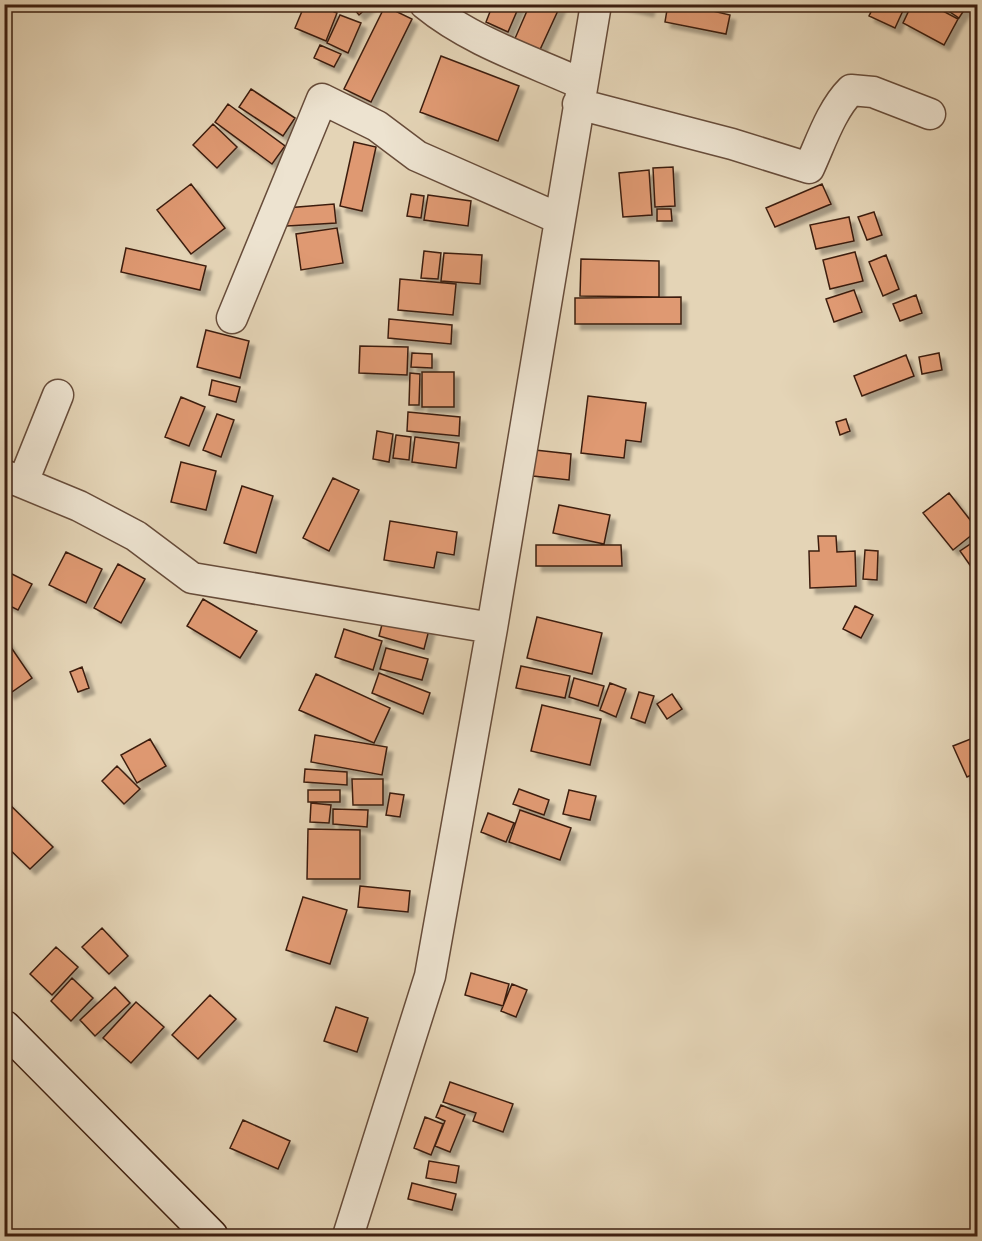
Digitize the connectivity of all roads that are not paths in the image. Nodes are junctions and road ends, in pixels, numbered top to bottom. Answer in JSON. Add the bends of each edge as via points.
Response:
{"nodes":[{"id":1,"x":425,"y":4,"type":"edge"},
{"id":2,"x":596,"y":4,"type":"edge"},
{"id":3,"x":580,"y":94,"type":"junction"},
{"id":4,"x":930,"y":114,"type":"dead end"},
{"id":5,"x":560,"y":219,"type":"junction"},
{"id":6,"x":232,"y":318,"type":"dead end"},
{"id":7,"x":58,"y":395,"type":"dead end"},
{"id":8,"x":14,"y":478,"type":"edge"},
{"id":9,"x":492,"y":628,"type":"junction"},
{"id":10,"x":4,"y":1027,"type":"edge"},
{"id":11,"x":211,"y":1236,"type":"edge"},
{"id":12,"x":348,"y":1236,"type":"edge"}],
"edges":[{"from":1,"to":3,"type":"street","via":[[447,23]]},
{"from":2,"to":3,"type":"street"},
{"from":3,"to":4,"type":"street","via":[[809,168],[843,98],[851,90],[873,92]]},
{"from":3,"to":5,"type":"street"},
{"from":5,"to":6,"type":"street","via":[[417,156],[377,126],[322,99]]},
{"from":5,"to":9,"type":"street"},
{"from":7,"to":8,"type":"street"},
{"from":8,"to":9,"type":"street","via":[[136,536],[192,578]]},
{"from":9,"to":12,"type":"street","via":[[430,976]]},
{"from":10,"to":11,"type":"main road"}]}
